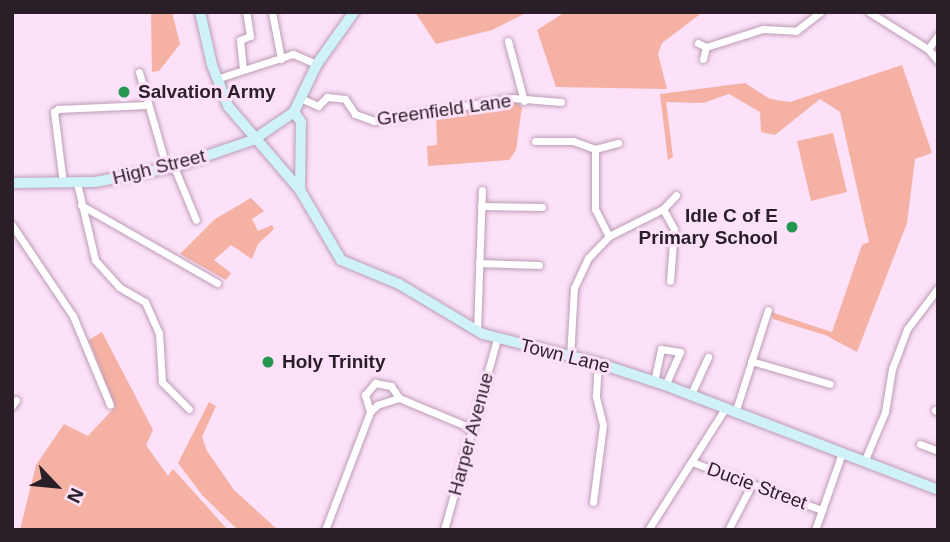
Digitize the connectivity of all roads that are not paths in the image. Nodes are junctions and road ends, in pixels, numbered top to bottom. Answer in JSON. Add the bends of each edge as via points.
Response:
{"nodes":[{"id":1,"x":200,"y":12,"type":"edge"},
{"id":2,"x":246,"y":12,"type":"edge"},
{"id":3,"x":272,"y":12,"type":"edge"},
{"id":4,"x":354,"y":12,"type":"edge"},
{"id":5,"x":820,"y":12,"type":"edge"},
{"id":6,"x":869,"y":12,"type":"edge"},
{"id":7,"x":938,"y":35,"type":"edge"},
{"id":8,"x":508,"y":41,"type":"dead end"},
{"id":9,"x":928,"y":49,"type":"junction"},
{"id":10,"x":703,"y":59,"type":"dead end"},
{"id":11,"x":281,"y":60,"type":"junction"},
{"id":12,"x":938,"y":61,"type":"edge"},
{"id":13,"x":317,"y":64,"type":"junction"},
{"id":14,"x":243,"y":69,"type":"junction"},
{"id":15,"x":139,"y":72,"type":"dead end"},
{"id":16,"x":216,"y":79,"type":"junction"},
{"id":17,"x":300,"y":98,"type":"junction"},
{"id":18,"x":524,"y":101,"type":"junction"},
{"id":19,"x":561,"y":102,"type":"dead end"},
{"id":20,"x":147,"y":106,"type":"junction"},
{"id":21,"x":294,"y":112,"type":"junction"},
{"id":22,"x":253,"y":140,"type":"junction"},
{"id":23,"x":535,"y":141,"type":"dead end"},
{"id":24,"x":618,"y":143,"type":"dead end"},
{"id":25,"x":595,"y":149,"type":"junction"},
{"id":26,"x":170,"y":168,"type":"junction"},
{"id":27,"x":12,"y":183,"type":"edge"},
{"id":28,"x":63,"y":183,"type":"junction"},
{"id":29,"x":78,"y":183,"type":"junction"},
{"id":30,"x":300,"y":190,"type":"junction"},
{"id":31,"x":482,"y":190,"type":"dead end"},
{"id":32,"x":676,"y":195,"type":"dead end"},
{"id":33,"x":81,"y":205,"type":"junction"},
{"id":34,"x":481,"y":206,"type":"junction"},
{"id":35,"x":542,"y":207,"type":"dead end"},
{"id":36,"x":663,"y":209,"type":"junction"},
{"id":37,"x":196,"y":220,"type":"dead end"},
{"id":38,"x":12,"y":225,"type":"edge"},
{"id":39,"x":609,"y":236,"type":"junction"},
{"id":40,"x":479,"y":264,"type":"junction"},
{"id":41,"x":539,"y":265,"type":"dead end"},
{"id":42,"x":670,"y":281,"type":"dead end"},
{"id":43,"x":217,"y":283,"type":"dead end"},
{"id":44,"x":938,"y":289,"type":"edge"},
{"id":45,"x":768,"y":310,"type":"dead end"},
{"id":46,"x":477,"y":331,"type":"junction"},
{"id":47,"x":497,"y":339,"type":"junction"},
{"id":48,"x":570,"y":357,"type":"junction"},
{"id":49,"x":708,"y":357,"type":"dead end"},
{"id":50,"x":751,"y":362,"type":"junction"},
{"id":51,"x":598,"y":363,"type":"junction"},
{"id":52,"x":660,"y":384,"type":"junction"},
{"id":53,"x":830,"y":384,"type":"dead end"},
{"id":54,"x":691,"y":394,"type":"junction"},
{"id":55,"x":399,"y":398,"type":"junction"},
{"id":56,"x":110,"y":405,"type":"dead end"},
{"id":57,"x":189,"y":409,"type":"dead end"},
{"id":58,"x":731,"y":409,"type":"junction"},
{"id":59,"x":370,"y":412,"type":"junction"},
{"id":60,"x":471,"y":428,"type":"junction"},
{"id":61,"x":920,"y":444,"type":"dead end"},
{"id":62,"x":938,"y":451,"type":"edge"},
{"id":63,"x":842,"y":453,"type":"junction"},
{"id":64,"x":692,"y":462,"type":"junction"},
{"id":65,"x":864,"y":462,"type":"junction"},
{"id":66,"x":752,"y":484,"type":"junction"},
{"id":67,"x":938,"y":490,"type":"edge"},
{"id":68,"x":593,"y":502,"type":"dead end"},
{"id":69,"x":822,"y":510,"type":"junction"},
{"id":70,"x":325,"y":530,"type":"edge"},
{"id":71,"x":444,"y":530,"type":"edge"},
{"id":72,"x":648,"y":530,"type":"edge"},
{"id":73,"x":728,"y":530,"type":"edge"},
{"id":74,"x":815,"y":530,"type":"edge"}],
"edges":[{"from":1,"to":16,"type":"street","name":"Town Lane"},
{"from":2,"to":14,"type":"street","via":[[250,36],[240,40]]},
{"from":3,"to":11,"type":"street"},
{"from":4,"to":13,"type":"street"},
{"from":5,"to":10,"type":"street","via":[[796,31],[763,29],[702,45]]},
{"from":6,"to":9,"type":"street"},
{"from":7,"to":9,"type":"street"},
{"from":8,"to":18,"type":"street"},
{"from":9,"to":12,"type":"street"},
{"from":11,"to":13,"type":"street","via":[[293,54]]},
{"from":11,"to":14,"type":"street"},
{"from":13,"to":17,"type":"street"},
{"from":14,"to":16,"type":"street"},
{"from":15,"to":20,"type":"street"},
{"from":16,"to":22,"type":"street","name":"Town Lane","via":[[228,106]]},
{"from":17,"to":18,"type":"street","name":"Greenfield Lane","via":[[318,106],[327,97],[345,99],[355,114],[374,121],[513,98]]},
{"from":17,"to":21,"type":"street"},
{"from":18,"to":19,"type":"street","name":"Greenfield Lane"},
{"from":20,"to":26,"type":"street"},
{"from":20,"to":28,"type":"street","via":[[54,112]]},
{"from":21,"to":22,"type":"street","name":"High Street"},
{"from":21,"to":30,"type":"street","via":[[301,122]]},
{"from":22,"to":26,"type":"street","name":"High Street"},
{"from":22,"to":30,"type":"street","name":"Town Lane"},
{"from":23,"to":25,"type":"street","via":[[573,141]]},
{"from":24,"to":25,"type":"street"},
{"from":25,"to":39,"type":"street","via":[[595,209]]},
{"from":26,"to":29,"type":"street","name":"High Street"},
{"from":26,"to":37,"type":"street"},
{"from":27,"to":28,"type":"street","name":"High Street"},
{"from":28,"to":29,"type":"street","name":"High Street"},
{"from":29,"to":33,"type":"street"},
{"from":30,"to":46,"type":"street","name":"Town Lane","via":[[341,260],[399,284]]},
{"from":31,"to":34,"type":"street"},
{"from":32,"to":36,"type":"street"},
{"from":33,"to":43,"type":"street"},
{"from":33,"to":57,"type":"street","via":[[95,260],[119,286],[145,302],[159,333],[162,382]]},
{"from":34,"to":35,"type":"street"},
{"from":34,"to":40,"type":"street"},
{"from":36,"to":39,"type":"street"},
{"from":36,"to":42,"type":"street","via":[[674,237]]},
{"from":38,"to":56,"type":"street","via":[[73,316]]},
{"from":39,"to":48,"type":"street","via":[[588,258],[574,288]]},
{"from":40,"to":41,"type":"street"},
{"from":40,"to":46,"type":"street"},
{"from":44,"to":65,"type":"street","via":[[907,329],[892,369],[885,412]]},
{"from":45,"to":50,"type":"street"},
{"from":46,"to":47,"type":"street","name":"Town Lane"},
{"from":47,"to":48,"type":"street","name":"Town Lane"},
{"from":47,"to":60,"type":"street","name":"Harper Avenue"},
{"from":48,"to":51,"type":"street","name":"Town Lane"},
{"from":49,"to":54,"type":"street"},
{"from":50,"to":53,"type":"street"},
{"from":50,"to":58,"type":"street"},
{"from":51,"to":52,"type":"street","name":"Town Lane"},
{"from":51,"to":68,"type":"street","via":[[596,396],[603,425]]},
{"from":52,"to":52,"type":"street","via":[[680,352],[661,349]]},
{"from":52,"to":54,"type":"street","name":"Town Lane"},
{"from":54,"to":58,"type":"street","name":"Town Lane"},
{"from":55,"to":59,"type":"street"},
{"from":55,"to":59,"type":"street","via":[[391,386],[376,383],[365,395]]},
{"from":55,"to":60,"type":"street"},
{"from":58,"to":63,"type":"street","name":"Town Lane"},
{"from":58,"to":64,"type":"street"},
{"from":59,"to":70,"type":"street"},
{"from":60,"to":71,"type":"street","name":"Harper Avenue"},
{"from":61,"to":62,"type":"street"},
{"from":63,"to":65,"type":"street","name":"Town Lane"},
{"from":63,"to":69,"type":"street"},
{"from":64,"to":66,"type":"street","name":"Ducie Street"},
{"from":64,"to":72,"type":"street"},
{"from":65,"to":67,"type":"street","name":"Town Lane"},
{"from":66,"to":69,"type":"street","name":"Ducie Street"},
{"from":66,"to":73,"type":"street"},
{"from":69,"to":74,"type":"street"}]}
